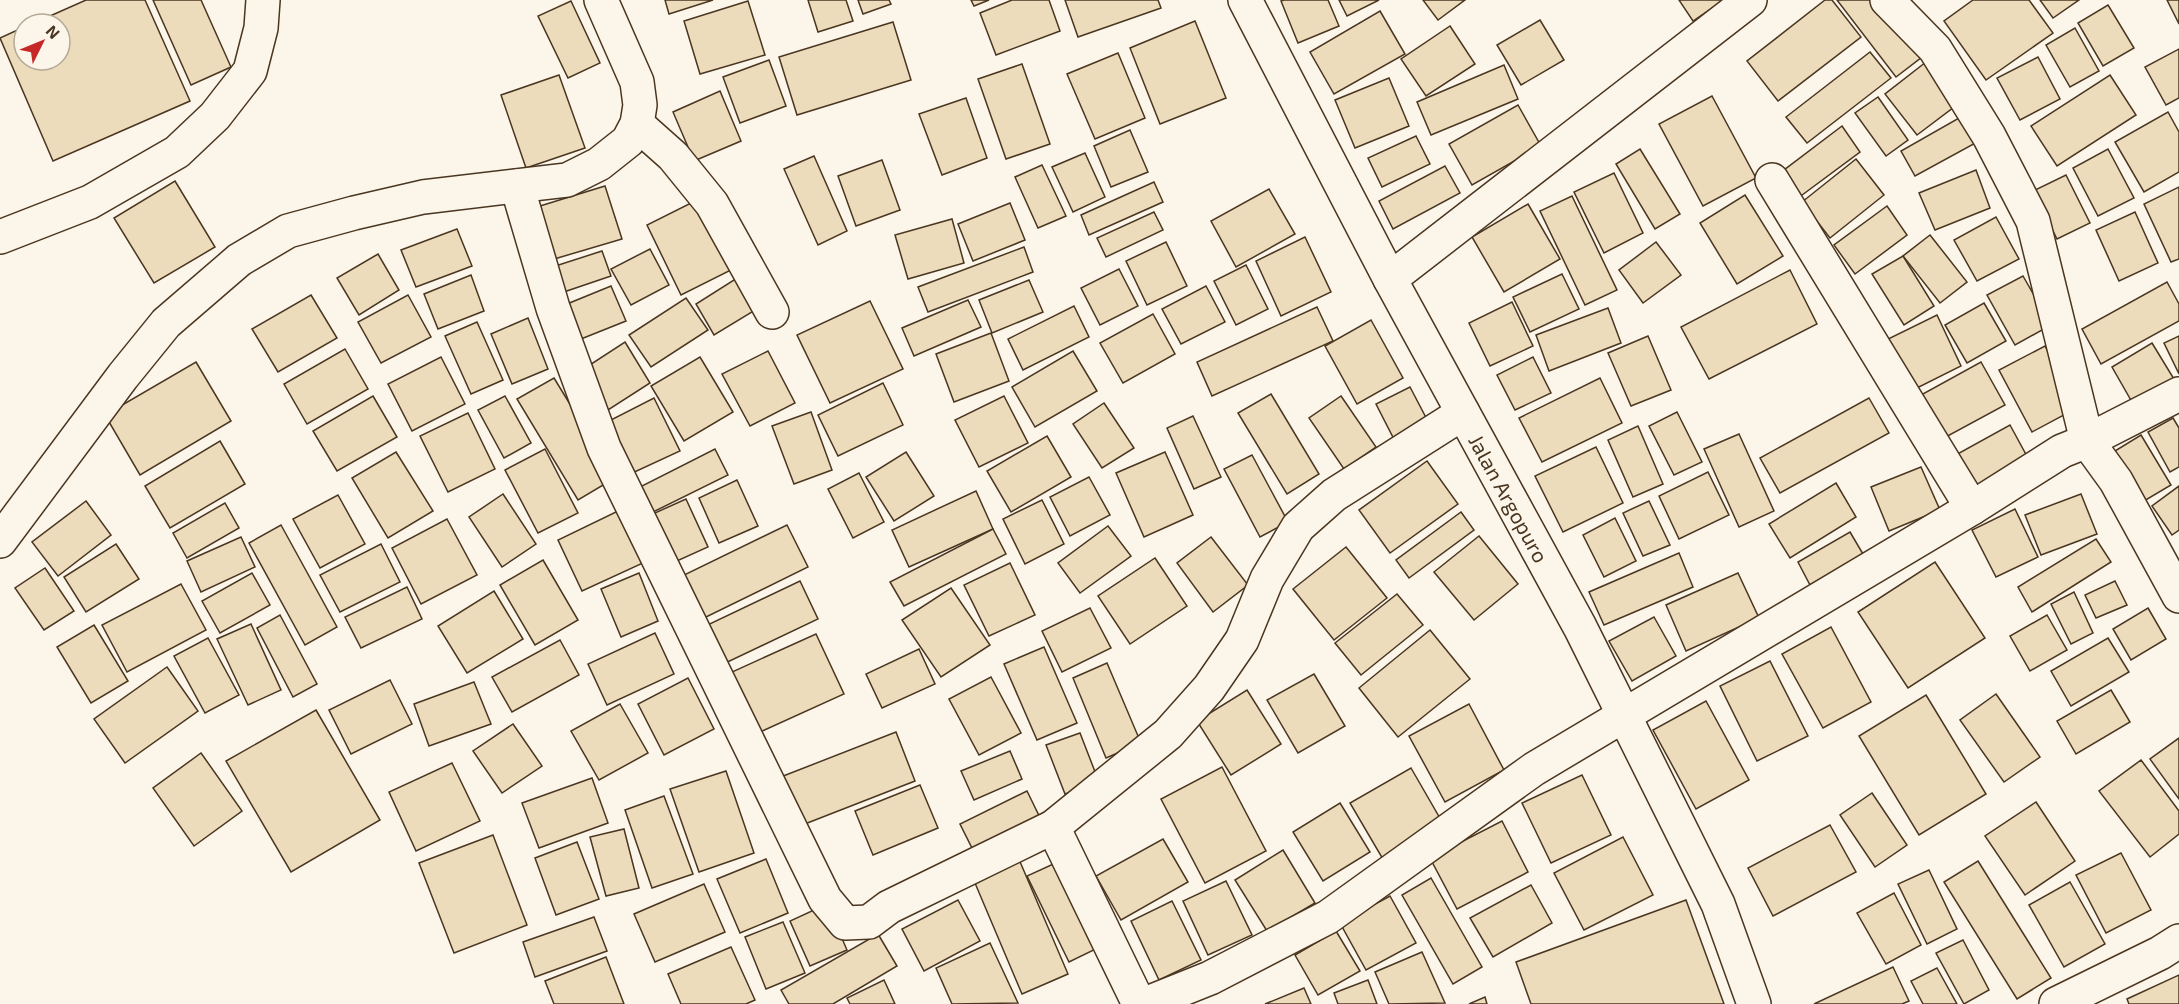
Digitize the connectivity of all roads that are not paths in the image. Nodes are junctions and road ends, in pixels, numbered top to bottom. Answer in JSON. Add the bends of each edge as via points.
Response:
{"nodes":[{"id":1,"x":263,"y":0,"type":"edge"},
{"id":2,"x":601,"y":0,"type":"edge"},
{"id":3,"x":1245,"y":0,"type":"edge"},
{"id":4,"x":1750,"y":0,"type":"edge"},
{"id":5,"x":1887,"y":0,"type":"edge"},
{"id":6,"x":637,"y":124,"type":"junction"},
{"id":7,"x":1772,"y":180,"type":"dead end"},
{"id":8,"x":517,"y":186,"type":"junction"},
{"id":9,"x":0,"y":237,"type":"edge"},
{"id":10,"x":1390,"y":279,"type":"junction"},
{"id":11,"x":772,"y":312,"type":"dead end"},
{"id":12,"x":2179,"y":394,"type":"edge"},
{"id":13,"x":1463,"y":413,"type":"junction"},
{"id":14,"x":2087,"y":441,"type":"junction"},
{"id":15,"x":1972,"y":508,"type":"junction"},
{"id":16,"x":0,"y":541,"type":"edge"},
{"id":17,"x":2179,"y":596,"type":"edge"},
{"id":18,"x":1624,"y":716,"type":"junction"},
{"id":19,"x":1053,"y":826,"type":"junction"},
{"id":20,"x":2179,"y":941,"type":"edge"},
{"id":21,"x":1139,"y":1004,"type":"edge"},
{"id":22,"x":1146,"y":1004,"type":"edge"},
{"id":23,"x":1755,"y":1004,"type":"edge"},
{"id":24,"x":2056,"y":1004,"type":"edge"}],
"edges":[{"from":1,"to":9,"type":"street","via":[[261,28],[250,71],[214,116],[177,152],[90,202]]},
{"from":2,"to":6,"type":"street","via":[[637,82]]},
{"from":3,"to":10,"type":"street","name":"Jalan Argopuro"},
{"from":4,"to":10,"type":"street"},
{"from":5,"to":14,"type":"street","via":[[1935,49],[1989,136],[2033,221]]},
{"from":6,"to":8,"type":"street","via":[[628,141],[599,164],[567,180]]},
{"from":6,"to":11,"type":"street","via":[[673,156],[712,204]]},
{"from":7,"to":15,"type":"street"},
{"from":8,"to":16,"type":"street","via":[[423,197],[288,231],[239,260],[166,323]]},
{"from":8,"to":19,"type":"street","via":[[553,308],[604,448],[825,899],[845,923],[869,922],[889,907]]},
{"from":10,"to":13,"type":"street","name":"Jalan Argopuro"},
{"from":12,"to":14,"type":"street"},
{"from":13,"to":18,"type":"street","name":"Jalan Argopuro"},
{"from":13,"to":19,"type":"street","via":[[1334,495],[1298,528],[1267,579],[1242,640],[1209,688],[1168,734]]},
{"from":14,"to":15,"type":"street","via":[[2062,451]]},
{"from":14,"to":17,"type":"street","via":[[2116,481]]},
{"from":15,"to":18,"type":"street"},
{"from":18,"to":22,"type":"street","via":[[1534,769],[1328,917],[1210,978]]},
{"from":18,"to":23,"type":"street","name":"Jalan Argopuro","via":[[1718,904]]},
{"from":19,"to":21,"type":"street"},
{"from":20,"to":24,"type":"street"}]}
